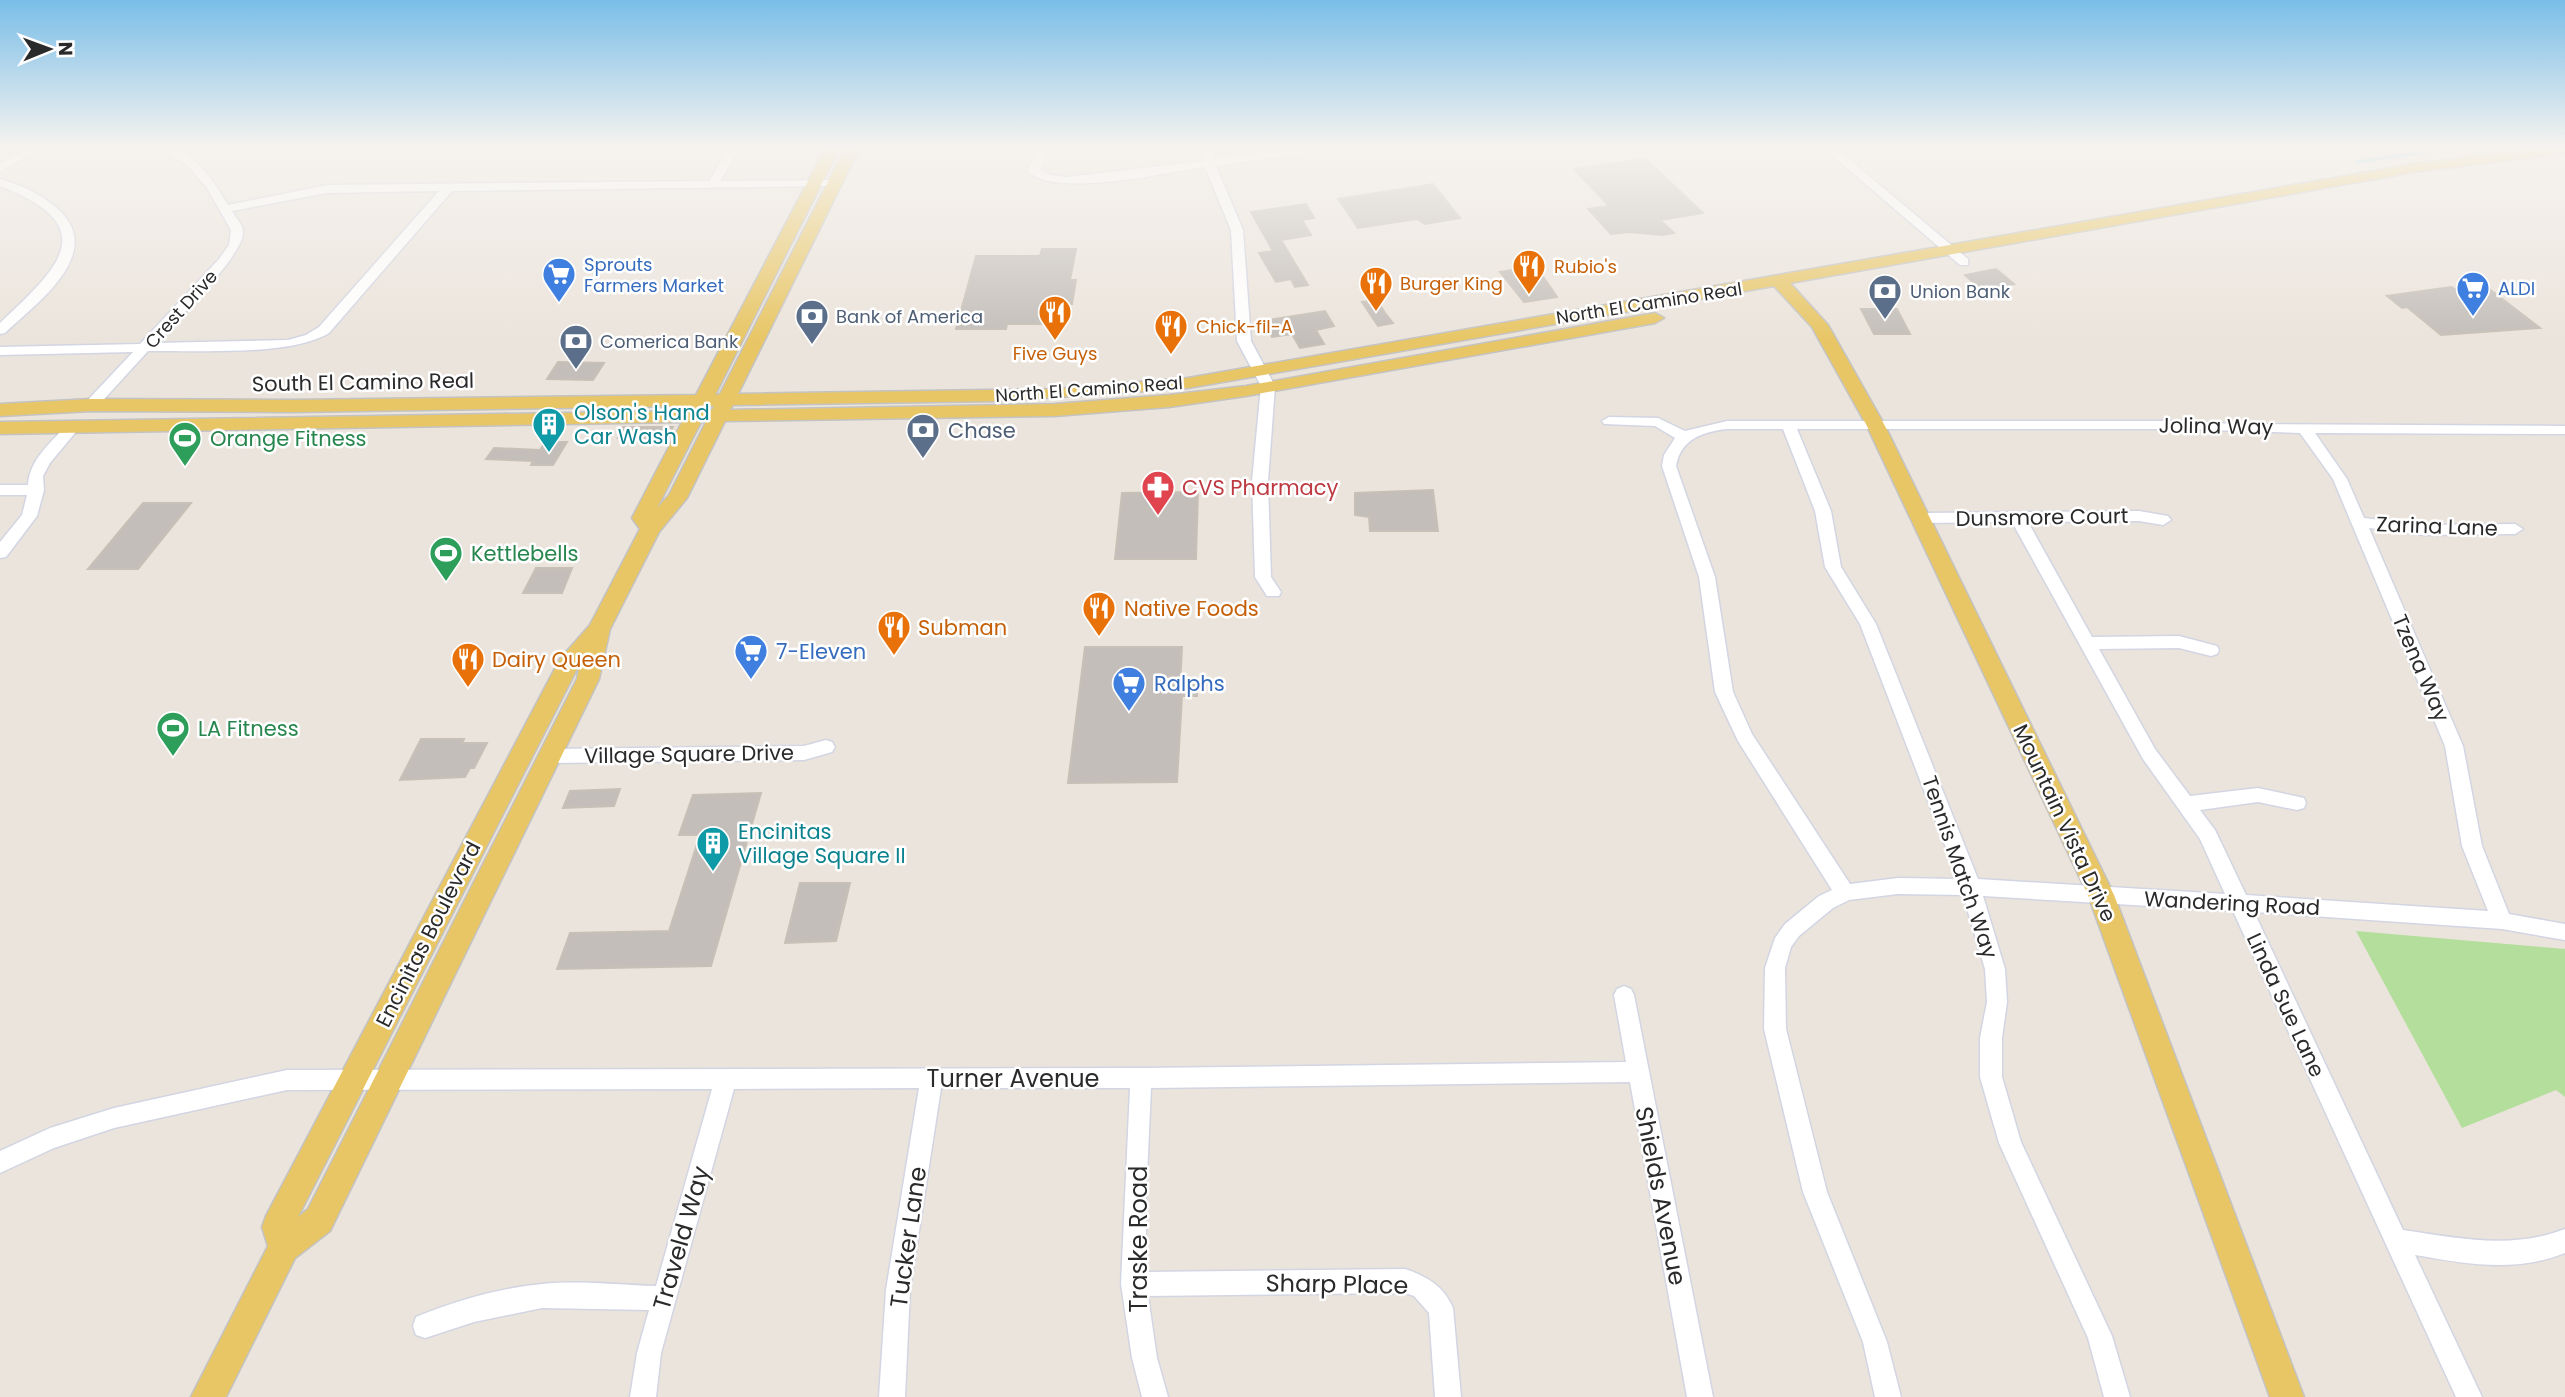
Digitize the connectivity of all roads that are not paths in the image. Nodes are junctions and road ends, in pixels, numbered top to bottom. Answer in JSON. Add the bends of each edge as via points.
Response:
{"nodes":[{"id":1,"x":51,"y":210,"type":"edge"},
{"id":2,"x":227,"y":210,"type":"edge"},
{"id":3,"x":429,"y":210,"type":"edge"},
{"id":4,"x":801,"y":210,"type":"edge"},
{"id":5,"x":822,"y":210,"type":"edge"},
{"id":6,"x":1229,"y":210,"type":"edge"},
{"id":7,"x":1902,"y":210,"type":"edge"},
{"id":8,"x":2174,"y":210,"type":"edge"},
{"id":9,"x":2255,"y":210,"type":"edge"},
{"id":10,"x":2153,"y":214,"type":"junction"},
{"id":11,"x":791,"y":231,"type":"junction"},
{"id":12,"x":2101,"y":237,"type":"junction"},
{"id":13,"x":1957,"y":257,"type":"junction"},
{"id":14,"x":791,"y":273,"type":"junction"},
{"id":15,"x":1784,"y":287,"type":"junction"},
{"id":16,"x":1512,"y":326,"type":"junction"},
{"id":17,"x":0,"y":330,"type":"edge"},
{"id":18,"x":144,"y":349,"type":"junction"},
{"id":19,"x":0,"y":351,"type":"edge"},
{"id":20,"x":1422,"y":360,"type":"junction"},
{"id":21,"x":1264,"y":379,"type":"junction"},
{"id":22,"x":1206,"y":381,"type":"junction"},
{"id":23,"x":1055,"y":394,"type":"junction"},
{"id":24,"x":516,"y":403,"type":"junction"},
{"id":25,"x":91,"y":405,"type":"junction"},
{"id":26,"x":1090,"y":407,"type":"junction"},
{"id":27,"x":699,"y":408,"type":"junction"},
{"id":28,"x":723,"y":408,"type":"junction"},
{"id":29,"x":0,"y":410,"type":"edge"},
{"id":30,"x":979,"y":412,"type":"junction"},
{"id":31,"x":0,"y":417,"type":"edge"},
{"id":32,"x":414,"y":421,"type":"junction"},
{"id":33,"x":1609,"y":421,"type":"dead end"},
{"id":34,"x":1788,"y":425,"type":"junction"},
{"id":35,"x":73,"y":426,"type":"junction"},
{"id":36,"x":1876,"y":426,"type":"junction"},
{"id":37,"x":0,"y":428,"type":"edge"},
{"id":38,"x":2304,"y":428,"type":"junction"},
{"id":39,"x":2560,"y":429,"type":"edge"},
{"id":40,"x":1685,"y":437,"type":"junction"},
{"id":41,"x":0,"y":490,"type":"edge"},
{"id":42,"x":36,"y":490,"type":"junction"},
{"id":43,"x":2017,"y":517,"type":"junction"},
{"id":44,"x":1921,"y":518,"type":"junction"},
{"id":45,"x":2163,"y":520,"type":"dead end"},
{"id":46,"x":2359,"y":522,"type":"junction"},
{"id":47,"x":650,"y":529,"type":"junction"},
{"id":48,"x":2515,"y":529,"type":"dead end"},
{"id":49,"x":0,"y":553,"type":"edge"},
{"id":50,"x":1273,"y":593,"type":"dead end"},
{"id":51,"x":599,"y":629,"type":"junction"},
{"id":52,"x":2087,"y":643,"type":"junction"},
{"id":53,"x":2211,"y":650,"type":"dead end"},
{"id":54,"x":827,"y":747,"type":"dead end"},
{"id":55,"x":550,"y":756,"type":"junction"},
{"id":56,"x":2297,"y":803,"type":"dead end"},
{"id":57,"x":2187,"y":804,"type":"junction"},
{"id":58,"x":1971,"y":887,"type":"junction"},
{"id":59,"x":1845,"y":893,"type":"junction"},
{"id":60,"x":2101,"y":895,"type":"junction"},
{"id":61,"x":2240,"y":905,"type":"junction"},
{"id":62,"x":2502,"y":921,"type":"junction"},
{"id":63,"x":2565,"y":932,"type":"edge"},
{"id":64,"x":1624,"y":995,"type":"dead end"},
{"id":65,"x":1637,"y":1072,"type":"junction"},
{"id":66,"x":932,"y":1078,"type":"junction"},
{"id":67,"x":1141,"y":1078,"type":"junction"},
{"id":68,"x":353,"y":1080,"type":"junction"},
{"id":69,"x":388,"y":1080,"type":"junction"},
{"id":70,"x":726,"y":1080,"type":"junction"},
{"id":71,"x":0,"y":1162,"type":"edge"},
{"id":72,"x":2395,"y":1240,"type":"junction"},
{"id":73,"x":2565,"y":1241,"type":"edge"},
{"id":74,"x":284,"y":1247,"type":"junction"},
{"id":75,"x":1133,"y":1284,"type":"junction"},
{"id":76,"x":664,"y":1298,"type":"junction"},
{"id":77,"x":425,"y":1326,"type":"dead end"},
{"id":78,"x":208,"y":1397,"type":"edge"},
{"id":79,"x":643,"y":1397,"type":"edge"},
{"id":80,"x":892,"y":1397,"type":"edge"},
{"id":81,"x":1155,"y":1397,"type":"edge"},
{"id":82,"x":1448,"y":1397,"type":"edge"},
{"id":83,"x":1700,"y":1397,"type":"edge"},
{"id":84,"x":1888,"y":1397,"type":"edge"},
{"id":85,"x":2117,"y":1397,"type":"edge"},
{"id":86,"x":2287,"y":1397,"type":"edge"},
{"id":87,"x":2469,"y":1397,"type":"edge"}],
"edges":[{"from":1,"to":17,"type":"street","via":[[65,222],[66,259],[56,275]]},
{"from":2,"to":18,"type":"street","name":"Crest Drive","via":[[237,230],[235,245]]},
{"from":3,"to":18,"type":"street","via":[[324,330],[311,338],[288,344]]},
{"from":4,"to":11,"type":"main road","name":"Encinitas Boulevard"},
{"from":5,"to":14,"type":"main road","name":"Encinitas Boulevard"},
{"from":6,"to":21,"type":"street","via":[[1237,230],[1244,341]]},
{"from":7,"to":13,"type":"street"},
{"from":8,"to":10,"type":"main road","name":"North El Camino Real"},
{"from":9,"to":12,"type":"main road","name":"North El Camino Real"},
{"from":10,"to":12,"type":"main road","via":[[2150,220],[2108,229]]},
{"from":10,"to":13,"type":"main road","name":"North El Camino Real"},
{"from":11,"to":14,"type":"main road","via":[[801,234],[788,259]]},
{"from":11,"to":27,"type":"main road","name":"Encinitas Boulevard"},
{"from":12,"to":13,"type":"main road","name":"North El Camino Real"},
{"from":13,"to":15,"type":"main road","name":"North El Camino Real"},
{"from":14,"to":28,"type":"main road","name":"Encinitas Boulevard"},
{"from":15,"to":16,"type":"main road","name":"North El Camino Real"},
{"from":15,"to":20,"type":"main road","name":"North El Camino Real"},
{"from":15,"to":36,"type":"main road","name":"Mountain Vista Drive","via":[[1819,325]]},
{"from":16,"to":20,"type":"main road","via":[[1504,337],[1436,351]]},
{"from":16,"to":21,"type":"main road","name":"North El Camino Real"},
{"from":18,"to":19,"type":"street"},
{"from":18,"to":25,"type":"street","name":"Crest Drive"},
{"from":20,"to":21,"type":"main road","name":"North El Camino Real"},
{"from":21,"to":22,"type":"main road","name":"North El Camino Real"},
{"from":21,"to":26,"type":"main road","name":"North El Camino Real","via":[[1169,401]]},
{"from":21,"to":50,"type":"street","via":[[1263,577]]},
{"from":22,"to":23,"type":"main road","name":"North El Camino Real"},
{"from":22,"to":26,"type":"main road","via":[[1107,395]]},
{"from":23,"to":28,"type":"main road","name":"North El Camino Real"},
{"from":23,"to":30,"type":"main road","via":[[1045,400],[988,403]]},
{"from":24,"to":25,"type":"main road","name":"South El Camino Real"},
{"from":24,"to":27,"type":"main road","name":"South El Camino Real"},
{"from":24,"to":32,"type":"main road","via":[[495,410],[428,414]]},
{"from":25,"to":29,"type":"main road","name":"South El Camino Real"},
{"from":25,"to":31,"type":"main road","via":[[78,414]]},
{"from":26,"to":30,"type":"main road","name":"North El Camino Real"},
{"from":27,"to":28,"type":"main road","name":"South El Camino Real"},
{"from":27,"to":32,"type":"main road","name":"South El Camino Real"},
{"from":27,"to":47,"type":"main road","name":"Encinitas Boulevard","via":[[642,518]]},
{"from":28,"to":30,"type":"main road","name":"North El Camino Real"},
{"from":28,"to":47,"type":"main road","name":"Encinitas Boulevard","via":[[677,498]]},
{"from":32,"to":35,"type":"main road","name":"South El Camino Real"},
{"from":33,"to":40,"type":"street","via":[[1658,422]]},
{"from":34,"to":36,"type":"street","name":"Jolina Way"},
{"from":34,"to":40,"type":"street","name":"Jolina Way","via":[[1711,426]]},
{"from":34,"to":58,"type":"street","name":"Tennis Match Way","via":[[1823,511],[1833,567],[1868,624]]},
{"from":35,"to":37,"type":"main road","name":"South El Camino Real"},
{"from":35,"to":42,"type":"street","via":[[43,461]]},
{"from":36,"to":38,"type":"street","name":"Jolina Way"},
{"from":36,"to":44,"type":"main road","name":"Mountain Vista Drive"},
{"from":38,"to":39,"type":"street","name":"Jolina Way"},
{"from":38,"to":46,"type":"street","name":"Tzena Way","via":[[2340,479]]},
{"from":40,"to":59,"type":"street","via":[[1670,454],[1669,466],[1707,577],[1724,692],[1744,736]]},
{"from":41,"to":42,"type":"street"},
{"from":42,"to":49,"type":"street","via":[[29,516]]},
{"from":43,"to":44,"type":"street","name":"Dunsmore Court"},
{"from":43,"to":45,"type":"street","name":"Dunsmore Court","via":[[2139,516]]},
{"from":43,"to":52,"type":"street","name":"Linda Sue Lane"},
{"from":44,"to":60,"type":"main road","name":"Mountain Vista Drive"},
{"from":46,"to":48,"type":"street","name":"Zarina Lane","via":[[2424,530]]},
{"from":46,"to":62,"type":"street","name":"Tzena Way","via":[[2454,746],[2472,846]]},
{"from":47,"to":51,"type":"main road","name":"Encinitas Boulevard"},
{"from":51,"to":55,"type":"main road","name":"Encinitas Boulevard","via":[[588,680]]},
{"from":51,"to":68,"type":"main road","name":"Encinitas Boulevard","via":[[571,659]]},
{"from":52,"to":53,"type":"street","via":[[2179,642]]},
{"from":52,"to":57,"type":"street","name":"Linda Sue Lane","via":[[2149,754]]},
{"from":54,"to":55,"type":"street","name":"Village Square Drive","via":[[804,753]]},
{"from":55,"to":69,"type":"main road","name":"Encinitas Boulevard"},
{"from":56,"to":57,"type":"street","via":[[2258,795]]},
{"from":57,"to":61,"type":"street","name":"Linda Sue Lane","via":[[2208,835]]},
{"from":58,"to":59,"type":"street","name":"Wandering Road","via":[[1898,886]]},
{"from":58,"to":60,"type":"street","name":"Wandering Road"},
{"from":58,"to":85,"type":"street","name":"Tennis Match Way","via":[[1995,969],[1991,1077],[2006,1130],[2099,1336]]},
{"from":59,"to":84,"type":"street","via":[[1801,921],[1782,944],[1775,968],[1775,1029],[1815,1192],[1875,1342]]},
{"from":60,"to":61,"type":"street","name":"Wandering Road"},
{"from":60,"to":86,"type":"main road","name":"Mountain Vista Drive"},
{"from":61,"to":62,"type":"street","name":"Wandering Road"},
{"from":61,"to":72,"type":"street","name":"Linda Sue Lane"},
{"from":62,"to":63,"type":"street","name":"Wandering Road"},
{"from":64,"to":65,"type":"street","name":"Shields Avenue"},
{"from":65,"to":67,"type":"street","name":"Turner Avenue"},
{"from":65,"to":83,"type":"street","name":"Shields Avenue"},
{"from":66,"to":67,"type":"street","name":"Turner Avenue"},
{"from":66,"to":70,"type":"street","name":"Turner Avenue"},
{"from":66,"to":80,"type":"street","name":"Tucker Lane","via":[[898,1290]]},
{"from":67,"to":75,"type":"street","name":"Traske Road"},
{"from":68,"to":69,"type":"street","name":"Turner Avenue"},
{"from":68,"to":71,"type":"street","name":"Turner Avenue","via":[[287,1080],[114,1118]]},
{"from":68,"to":74,"type":"main road","name":"Encinitas Boulevard","via":[[277,1227]]},
{"from":69,"to":70,"type":"street","name":"Turner Avenue"},
{"from":69,"to":74,"type":"main road","name":"Encinitas Boulevard","via":[[318,1220]]},
{"from":70,"to":76,"type":"street","name":"Traveld Way"},
{"from":72,"to":73,"type":"street","via":[[2493,1253],[2547,1250]]},
{"from":72,"to":87,"type":"street","name":"Linda Sue Lane"},
{"from":74,"to":78,"type":"main road","name":"Encinitas Boulevard"},
{"from":75,"to":81,"type":"street","name":"Traske Road","via":[[1138,1336]]},
{"from":75,"to":82,"type":"street","name":"Sharp Place","via":[[1405,1281],[1422,1287],[1441,1308]]},
{"from":76,"to":77,"type":"street","via":[[541,1296]]},
{"from":76,"to":79,"type":"street","name":"Traveld Way"}]}
